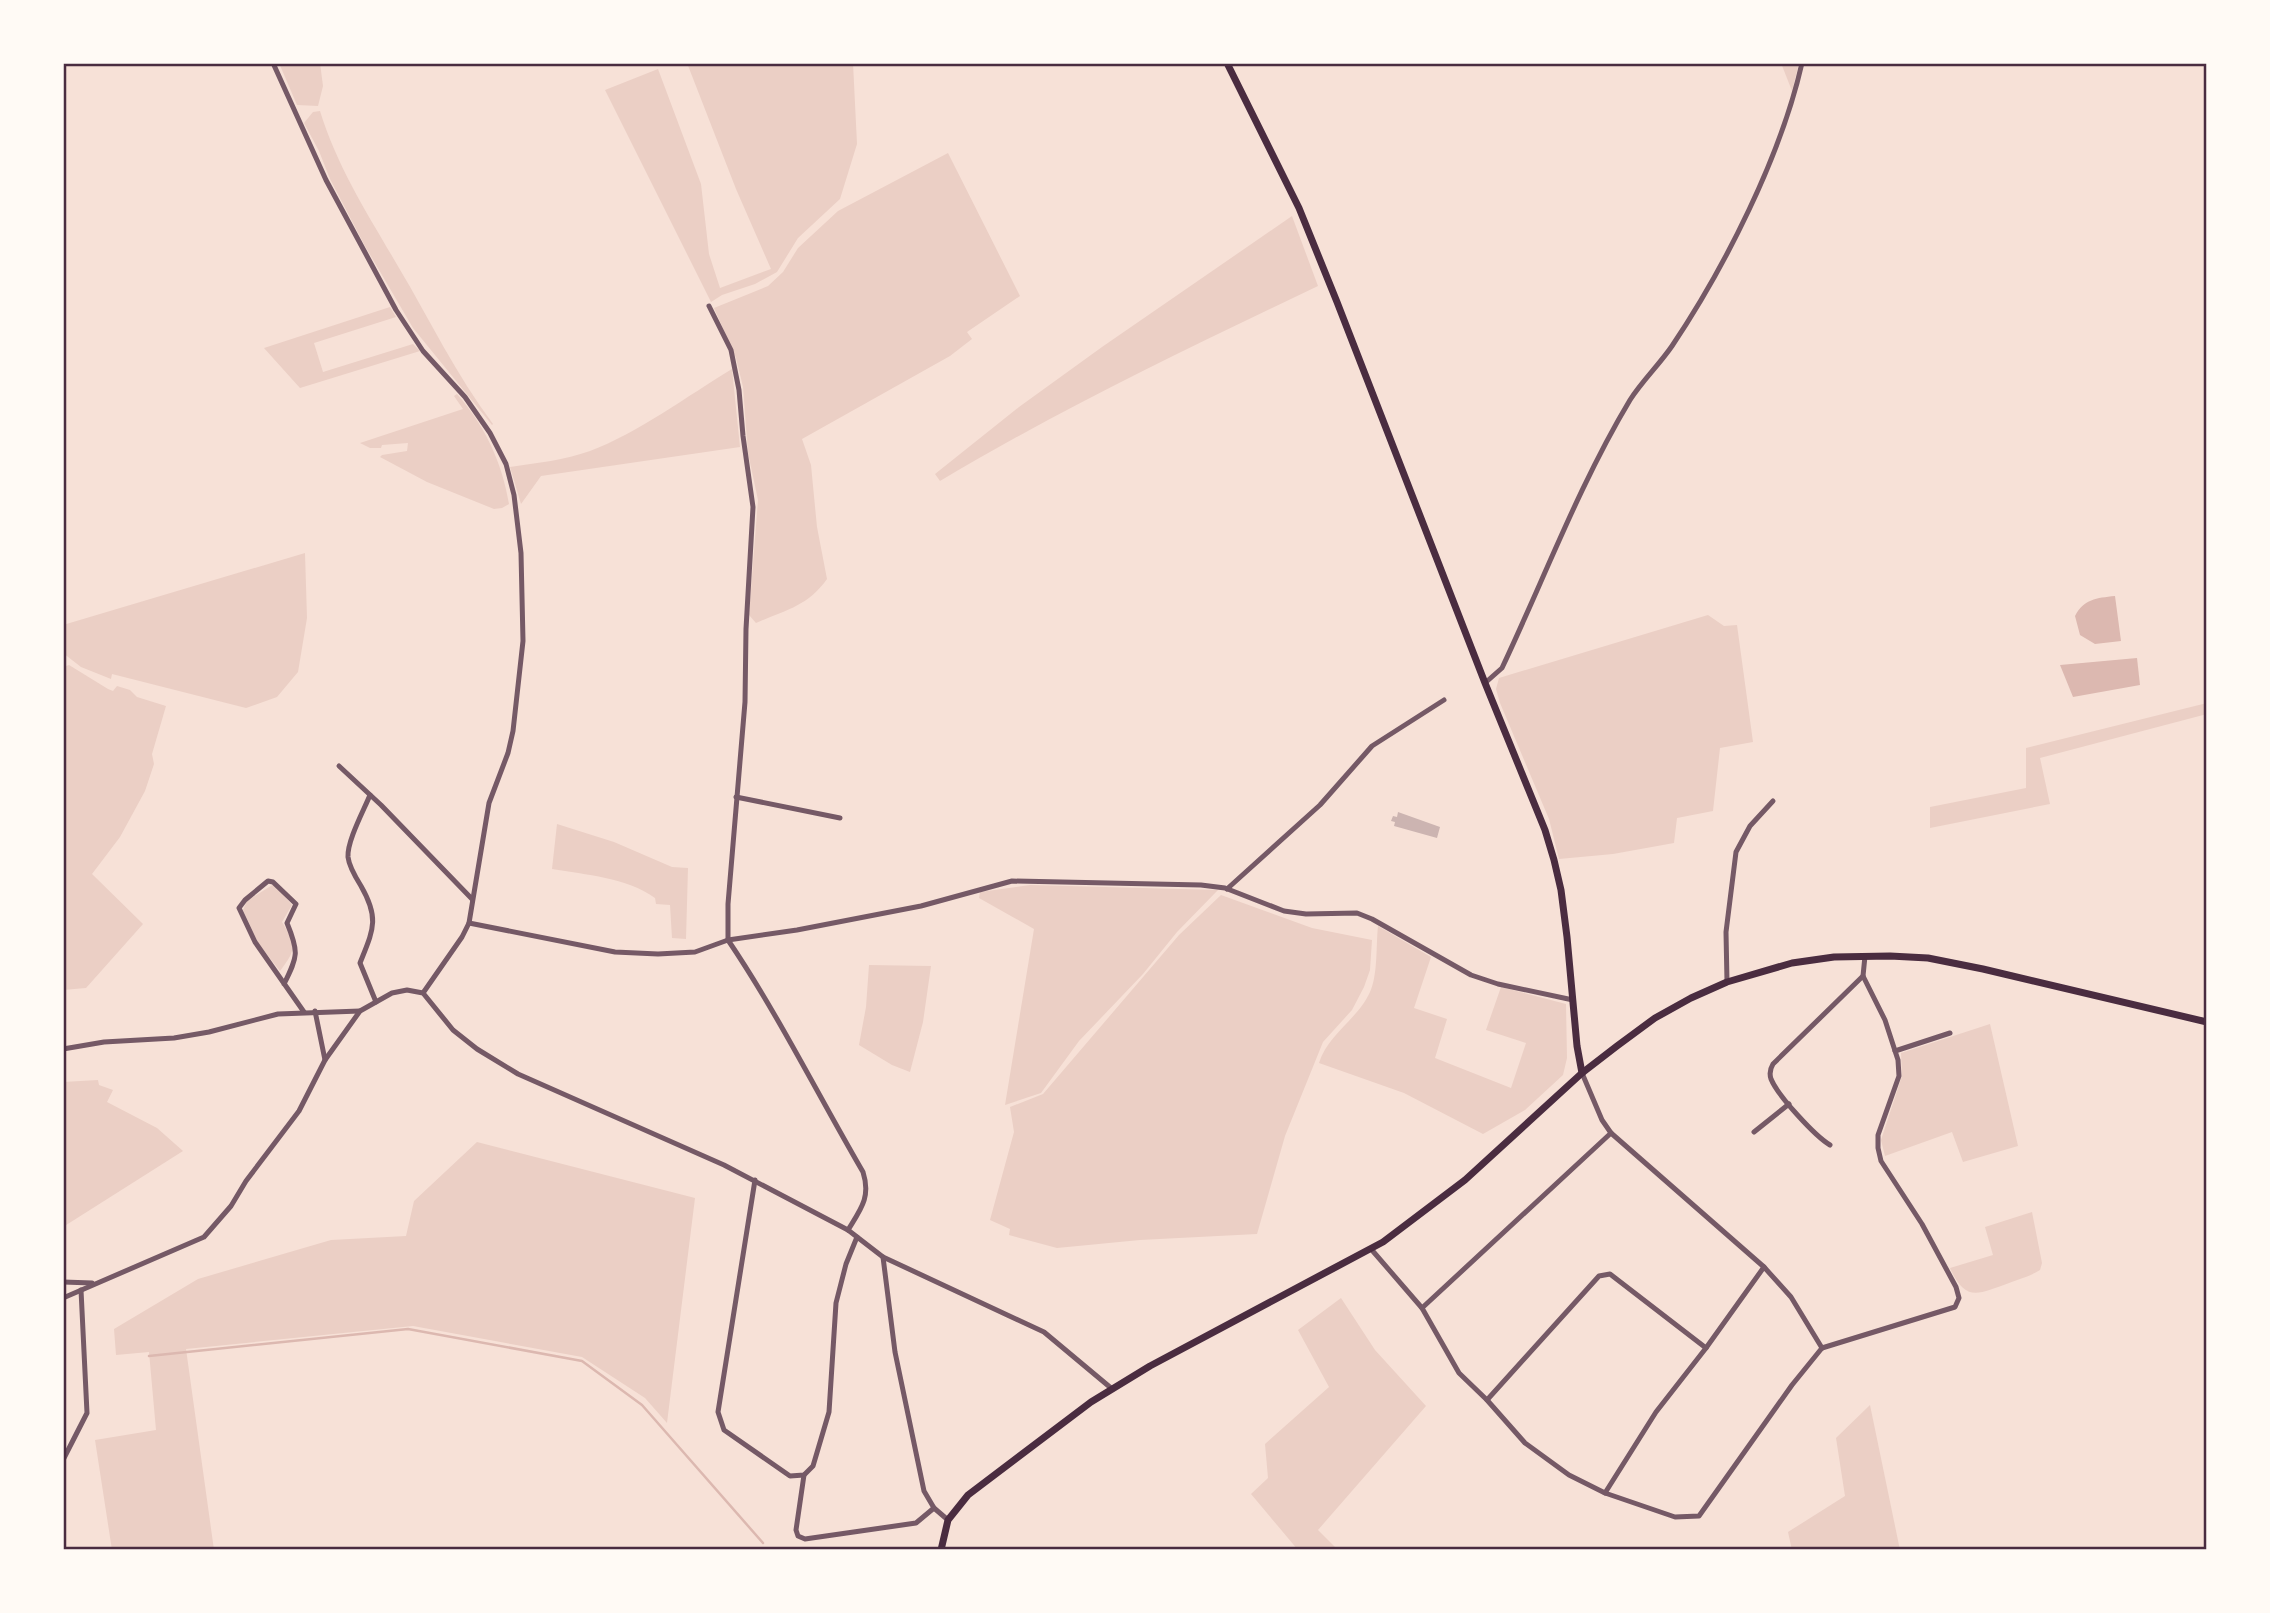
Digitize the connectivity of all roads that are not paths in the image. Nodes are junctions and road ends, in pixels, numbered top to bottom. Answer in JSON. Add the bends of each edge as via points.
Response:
{"nodes":[{"id":1,"x":273,"y":63,"type":"edge"},
{"id":2,"x":1227,"y":63,"type":"edge"},
{"id":3,"x":1802,"y":63,"type":"edge"},
{"id":4,"x":709,"y":306,"type":"dead end"},
{"id":5,"x":1485,"y":683,"type":"junction"},
{"id":6,"x":1444,"y":700,"type":"dead end"},
{"id":7,"x":339,"y":766,"type":"dead end"},
{"id":8,"x":370,"y":796,"type":"junction"},
{"id":9,"x":736,"y":797,"type":"junction"},
{"id":10,"x":1773,"y":801,"type":"dead end"},
{"id":11,"x":840,"y":818,"type":"dead end"},
{"id":12,"x":1227,"y":889,"type":"junction"},
{"id":13,"x":472,"y":899,"type":"junction"},
{"id":14,"x":469,"y":923,"type":"junction"},
{"id":15,"x":728,"y":940,"type":"junction"},
{"id":16,"x":1865,"y":956,"type":"junction"},
{"id":17,"x":1863,"y":976,"type":"junction"},
{"id":18,"x":1727,"y":982,"type":"junction"},
{"id":19,"x":284,"y":985,"type":"junction"},
{"id":20,"x":423,"y":993,"type":"junction"},
{"id":21,"x":1573,"y":1000,"type":"junction"},
{"id":22,"x":376,"y":1002,"type":"junction"},
{"id":23,"x":315,"y":1011,"type":"junction"},
{"id":24,"x":360,"y":1011,"type":"junction"},
{"id":25,"x":304,"y":1012,"type":"junction"},
{"id":26,"x":2207,"y":1022,"type":"edge"},
{"id":27,"x":1950,"y":1033,"type":"dead end"},
{"id":28,"x":63,"y":1049,"type":"edge"},
{"id":29,"x":1895,"y":1051,"type":"junction"},
{"id":30,"x":325,"y":1060,"type":"junction"},
{"id":31,"x":1583,"y":1073,"type":"junction"},
{"id":32,"x":1790,"y":1104,"type":"junction"},
{"id":33,"x":1754,"y":1132,"type":"dead end"},
{"id":34,"x":1611,"y":1133,"type":"junction"},
{"id":35,"x":1830,"y":1144,"type":"dead end"},
{"id":36,"x":755,"y":1180,"type":"junction"},
{"id":37,"x":848,"y":1230,"type":"junction"},
{"id":38,"x":857,"y":1237,"type":"junction"},
{"id":39,"x":1371,"y":1249,"type":"junction"},
{"id":40,"x":883,"y":1257,"type":"junction"},
{"id":41,"x":1764,"y":1267,"type":"junction"},
{"id":42,"x":63,"y":1282,"type":"edge"},
{"id":43,"x":95,"y":1283,"type":"junction"},
{"id":44,"x":81,"y":1290,"type":"junction"},
{"id":45,"x":63,"y":1298,"type":"edge"},
{"id":46,"x":1422,"y":1308,"type":"junction"},
{"id":47,"x":1706,"y":1348,"type":"junction"},
{"id":48,"x":1822,"y":1348,"type":"junction"},
{"id":49,"x":1111,"y":1388,"type":"junction"},
{"id":50,"x":1487,"y":1400,"type":"junction"},
{"id":51,"x":63,"y":1460,"type":"edge"},
{"id":52,"x":804,"y":1475,"type":"junction"},
{"id":53,"x":1605,"y":1493,"type":"junction"},
{"id":54,"x":934,"y":1508,"type":"junction"},
{"id":55,"x":948,"y":1520,"type":"junction"},
{"id":56,"x":940,"y":1550,"type":"edge"}],
"edges":[{"from":1,"to":13,"type":"street","via":[[327,180],[396,310],[490,433],[506,464],[514,495],[523,641],[513,731],[489,803]]},
{"from":2,"to":5,"type":"main road","via":[[1299,208]]},
{"from":3,"to":5,"type":"street","via":[[1795,94],[1747,212],[1671,348],[1631,398],[1612,431],[1502,668]]},
{"from":4,"to":9,"type":"street","via":[[731,350],[753,507],[746,702]]},
{"from":5,"to":21,"type":"main road","via":[[1554,860]]},
{"from":6,"to":12,"type":"street","via":[[1372,746],[1320,805]]},
{"from":7,"to":8,"type":"street"},
{"from":8,"to":13,"type":"street"},
{"from":8,"to":22,"type":"street","via":[[348,856],[372,904],[373,929],[360,963]]},
{"from":9,"to":11,"type":"street"},
{"from":9,"to":15,"type":"street"},
{"from":10,"to":18,"type":"street","via":[[1749,827],[1736,852],[1726,932]]},
{"from":12,"to":15,"type":"street","via":[[1012,881],[921,906]]},
{"from":12,"to":21,"type":"street","via":[[1284,911],[1357,913],[1471,975]]},
{"from":13,"to":14,"type":"street"},
{"from":14,"to":15,"type":"street","via":[[615,951],[658,954],[695,952]]},
{"from":14,"to":20,"type":"street"},
{"from":15,"to":37,"type":"street","via":[[753,976],[863,1172],[867,1190]]},
{"from":16,"to":17,"type":"street"},
{"from":16,"to":18,"type":"main road","via":[[1792,963]]},
{"from":16,"to":26,"type":"main road","via":[[1928,958],[1965,965]]},
{"from":17,"to":29,"type":"street"},
{"from":17,"to":32,"type":"street","via":[[1773,1063],[1772,1081]]},
{"from":18,"to":31,"type":"main road","via":[[1656,1018]]},
{"from":19,"to":19,"type":"street","via":[[239,908],[268,881],[296,904],[288,923],[297,948]]},
{"from":19,"to":25,"type":"street"},
{"from":20,"to":22,"type":"street","via":[[407,990]]},
{"from":20,"to":36,"type":"street","via":[[453,1030],[518,1074]]},
{"from":21,"to":31,"type":"main road"},
{"from":22,"to":24,"type":"street"},
{"from":23,"to":24,"type":"street"},
{"from":23,"to":25,"type":"street"},
{"from":23,"to":30,"type":"street"},
{"from":24,"to":30,"type":"street"},
{"from":25,"to":28,"type":"street","via":[[174,1038]]},
{"from":27,"to":29,"type":"street"},
{"from":29,"to":48,"type":"street","via":[[1899,1076],[1878,1135],[1881,1161],[1922,1224],[1959,1298],[1955,1307]]},
{"from":30,"to":43,"type":"street","via":[[299,1111],[204,1237]]},
{"from":31,"to":34,"type":"street"},
{"from":31,"to":39,"type":"main road","via":[[1465,1180]]},
{"from":32,"to":33,"type":"street"},
{"from":32,"to":35,"type":"street"},
{"from":34,"to":41,"type":"street"},
{"from":34,"to":46,"type":"street"},
{"from":36,"to":37,"type":"street"},
{"from":36,"to":52,"type":"street","via":[[718,1412],[724,1430],[790,1476]]},
{"from":37,"to":38,"type":"street"},
{"from":38,"to":40,"type":"street"},
{"from":38,"to":52,"type":"street","via":[[836,1303],[829,1412],[813,1466]]},
{"from":39,"to":46,"type":"street"},
{"from":39,"to":49,"type":"main road"},
{"from":40,"to":49,"type":"street","via":[[1044,1332]]},
{"from":40,"to":54,"type":"street","via":[[900,1381],[924,1491]]},
{"from":41,"to":47,"type":"street"},
{"from":41,"to":48,"type":"street","via":[[1791,1297]]},
{"from":42,"to":43,"type":"street"},
{"from":43,"to":44,"type":"street"},
{"from":44,"to":45,"type":"street"},
{"from":44,"to":51,"type":"street","via":[[87,1413]]},
{"from":46,"to":50,"type":"street","via":[[1459,1373]]},
{"from":47,"to":50,"type":"street","via":[[1610,1274],[1599,1276]]},
{"from":47,"to":53,"type":"street","via":[[1656,1412]]},
{"from":48,"to":53,"type":"street","via":[[1699,1516],[1675,1517]]},
{"from":49,"to":55,"type":"main road","via":[[968,1495]]},
{"from":50,"to":53,"type":"street","via":[[1525,1443],[1569,1475]]},
{"from":52,"to":54,"type":"street","via":[[796,1530],[805,1539],[916,1522]]},
{"from":54,"to":55,"type":"street"},
{"from":55,"to":56,"type":"main road"}]}
